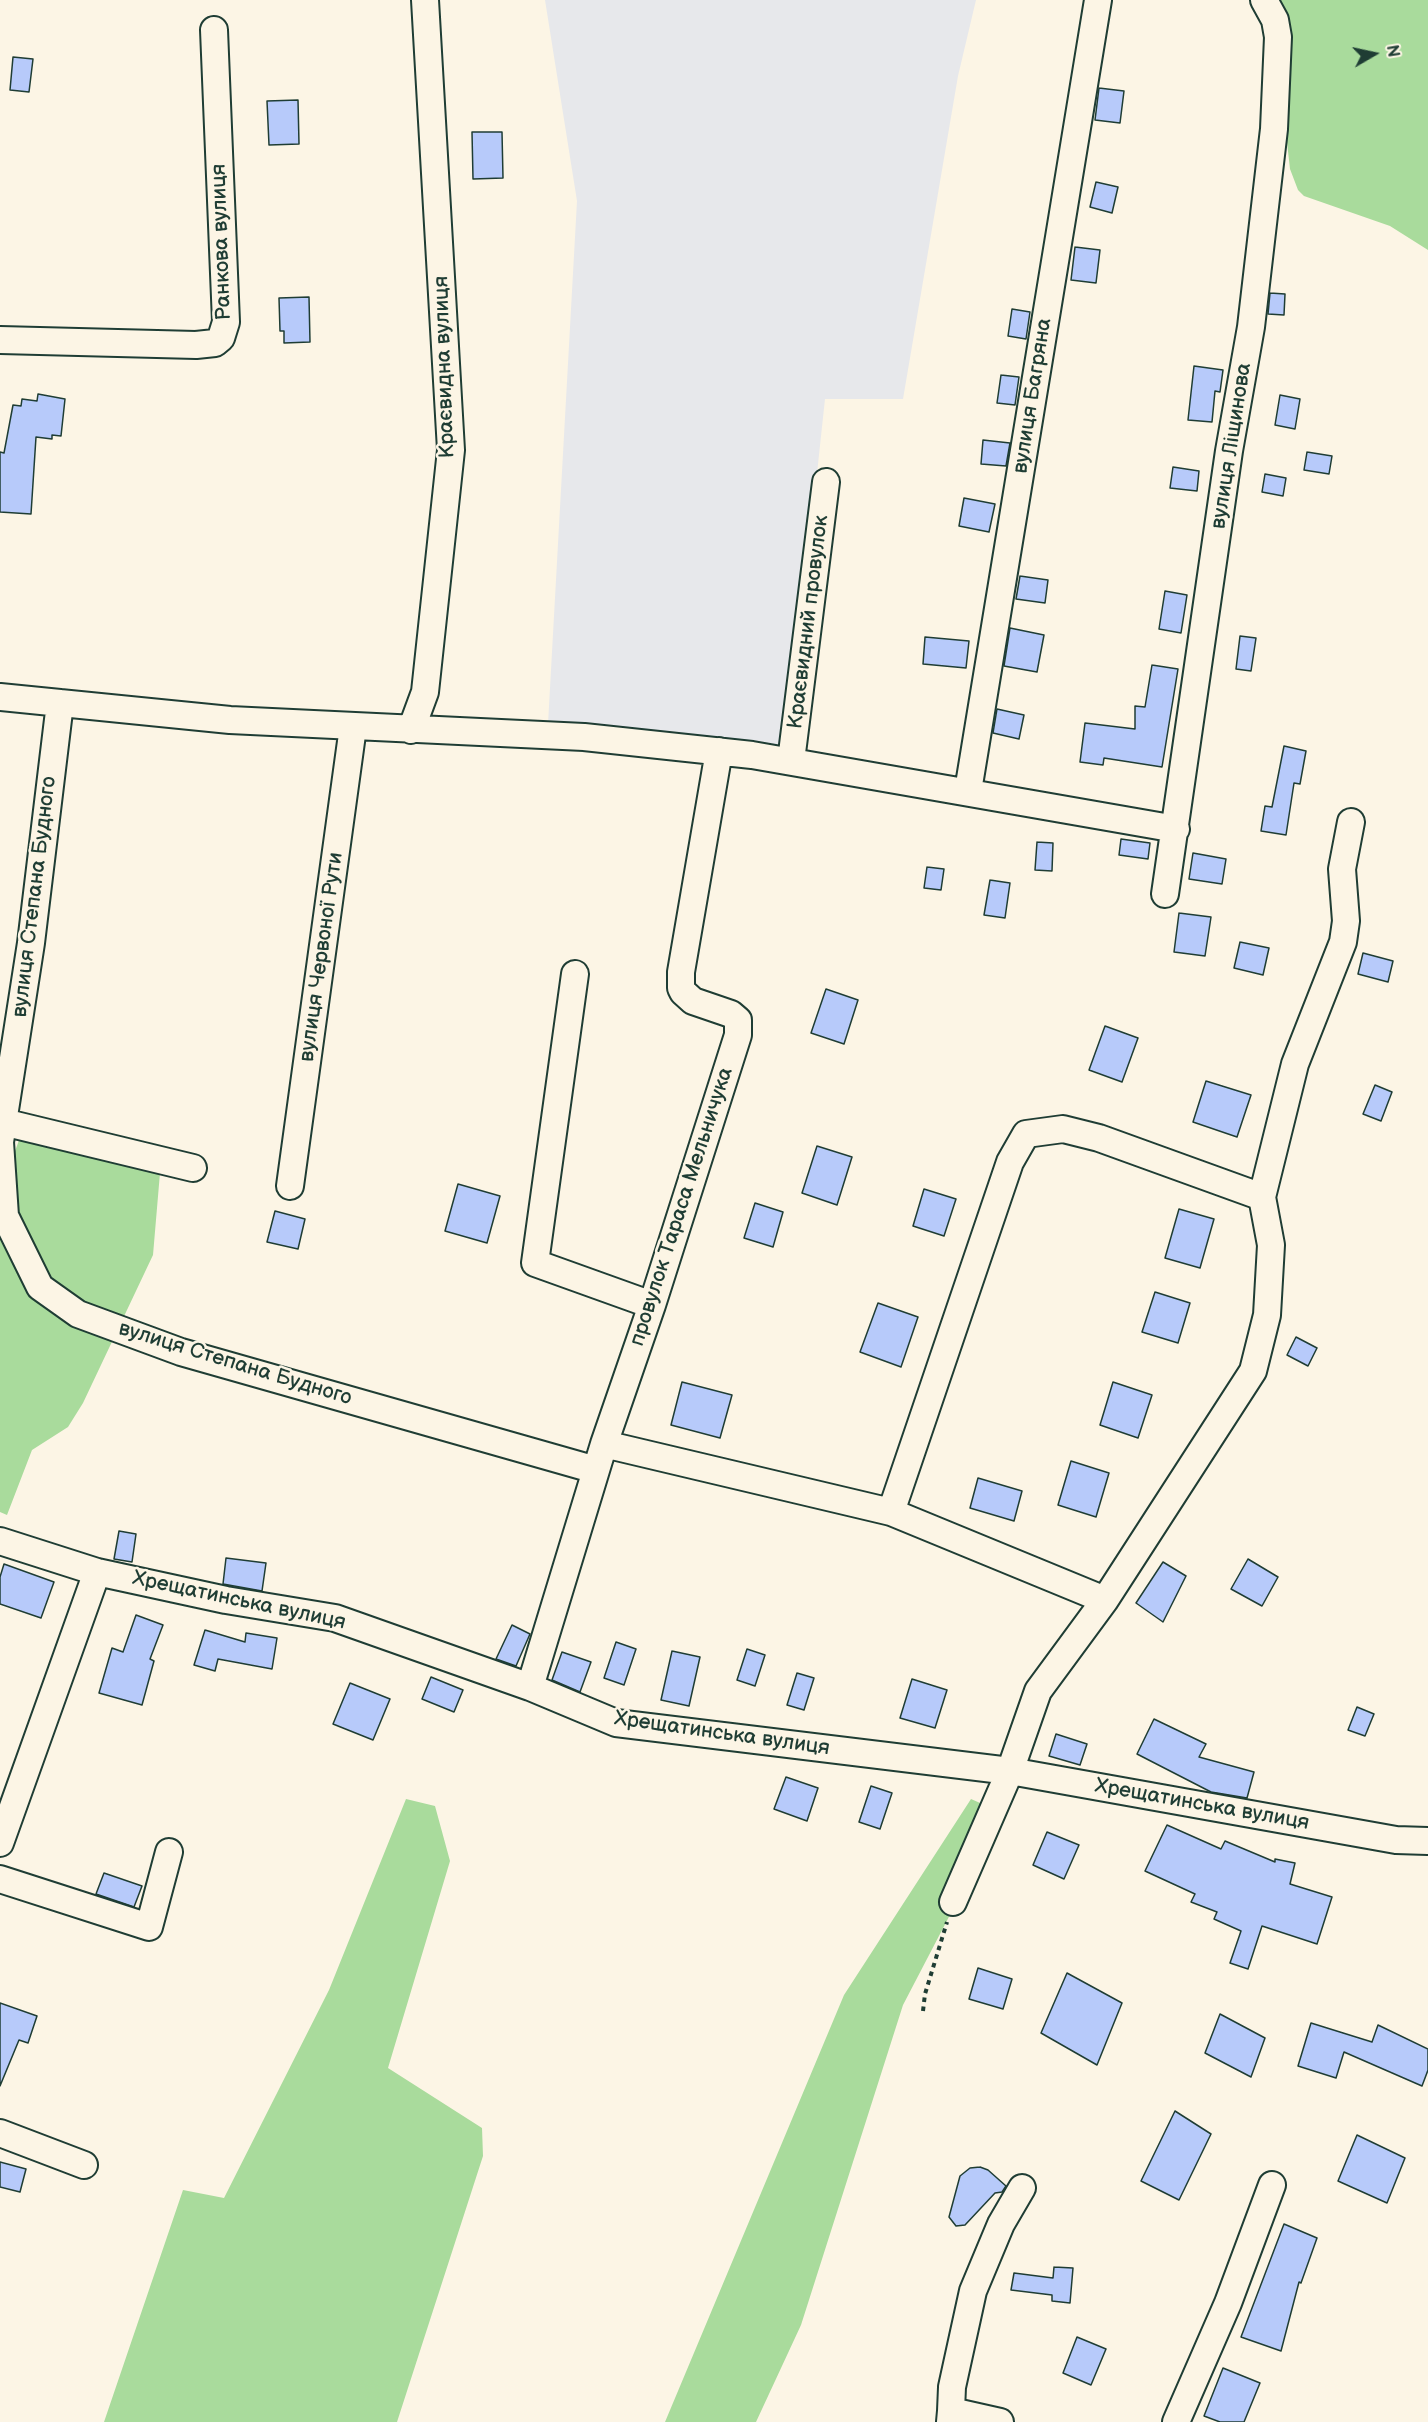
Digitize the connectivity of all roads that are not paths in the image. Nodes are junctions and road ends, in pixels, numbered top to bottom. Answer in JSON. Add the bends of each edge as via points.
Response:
{"nodes":[{"id":1,"x":425,"y":0,"type":"edge"},
{"id":2,"x":1098,"y":0,"type":"edge"},
{"id":3,"x":1264,"y":0,"type":"edge"},
{"id":4,"x":214,"y":30,"type":"dead end"},
{"id":5,"x":0,"y":340,"type":"edge"},
{"id":6,"x":826,"y":482,"type":"dead end"},
{"id":7,"x":0,"y":697,"type":"edge"},
{"id":8,"x":60,"y":703,"type":"junction"},
{"id":9,"x":353,"y":727,"type":"junction"},
{"id":10,"x":411,"y":730,"type":"junction"},
{"id":11,"x":719,"y":751,"type":"junction"},
{"id":12,"x":791,"y":761,"type":"junction"},
{"id":13,"x":968,"y":791,"type":"junction"},
{"id":14,"x":1351,"y":822,"type":"dead end"},
{"id":15,"x":1176,"y":829,"type":"junction"},
{"id":16,"x":1165,"y":894,"type":"dead end"},
{"id":17,"x":575,"y":974,"type":"dead end"},
{"id":18,"x":3,"y":1122,"type":"junction"},
{"id":19,"x":193,"y":1168,"type":"dead end"},
{"id":20,"x":291,"y":1186,"type":"dead end"},
{"id":21,"x":1262,"y":1197,"type":"junction"},
{"id":22,"x":652,"y":1305,"type":"junction"},
{"id":23,"x":604,"y":1444,"type":"junction"},
{"id":24,"x":596,"y":1470,"type":"junction"},
{"id":25,"x":891,"y":1512,"type":"junction"},
{"id":26,"x":0,"y":1541,"type":"edge"},
{"id":27,"x":98,"y":1572,"type":"junction"},
{"id":28,"x":1105,"y":1600,"type":"junction"},
{"id":29,"x":530,"y":1687,"type":"junction"},
{"id":30,"x":1010,"y":1771,"type":"junction"},
{"id":31,"x":1428,"y":1841,"type":"edge"},
{"id":32,"x":0,"y":1843,"type":"edge"},
{"id":33,"x":169,"y":1852,"type":"dead end"},
{"id":34,"x":0,"y":1879,"type":"edge"},
{"id":35,"x":953,"y":1902,"type":"road end"},
{"id":36,"x":0,"y":2133,"type":"edge"},
{"id":37,"x":84,"y":2164,"type":"dead end"},
{"id":38,"x":1272,"y":2184,"type":"dead end"},
{"id":39,"x":1022,"y":2188,"type":"dead end"},
{"id":40,"x":950,"y":2417,"type":"edge"},
{"id":41,"x":1000,"y":2422,"type":"edge"},
{"id":42,"x":1176,"y":2422,"type":"edge"}],
"edges":[{"from":1,"to":10,"type":"street","name":"Краєвидна вулиця","via":[[451,450],[425,692]]},
{"from":2,"to":13,"type":"street","name":"вулиця Багряна"},
{"from":3,"to":15,"type":"street","name":"вулиця Ліщинова","via":[[1275,20],[1278,37],[1274,129],[1251,327],[1229,451]]},
{"from":4,"to":5,"type":"street","name":"Ранкова вулиця","via":[[226,322],[221,339],[196,345]]},
{"from":6,"to":12,"type":"street","name":"Краєвидний провулок"},
{"from":7,"to":8,"type":"street"},
{"from":8,"to":9,"type":"street","via":[[230,720]]},
{"from":8,"to":18,"type":"street","name":"вулиця Степана Будного","via":[[31,943]]},
{"from":9,"to":10,"type":"street"},
{"from":9,"to":20,"type":"street","name":"вулиця Червоної Рути"},
{"from":10,"to":11,"type":"street","via":[[584,737]]},
{"from":11,"to":12,"type":"street"},
{"from":11,"to":22,"type":"street","name":"провулок Тараса Мельничука","via":[[681,988],[693,1000],[731,1014],[738,1020],[738,1035]]},
{"from":12,"to":13,"type":"street"},
{"from":13,"to":15,"type":"street"},
{"from":14,"to":21,"type":"street","via":[[1342,868],[1344,942],[1295,1064]]},
{"from":15,"to":16,"type":"street","name":"вулиця Ліщинова"},
{"from":17,"to":22,"type":"street","via":[[535,1263]]},
{"from":18,"to":19,"type":"street"},
{"from":18,"to":24,"type":"street","name":"вулиця Степана Будного","via":[[0,1142],[5,1216],[40,1287],[78,1314],[181,1352]]},
{"from":21,"to":25,"type":"street","via":[[1099,1138],[1063,1130],[1026,1134],[1010,1162]]},
{"from":21,"to":28,"type":"street","via":[[1271,1245],[1267,1316],[1253,1371]]},
{"from":22,"to":23,"type":"street","name":"провулок Тараса Мельничука"},
{"from":23,"to":24,"type":"street","name":"провулок Тараса Мельничука"},
{"from":23,"to":25,"type":"street"},
{"from":24,"to":29,"type":"street","name":"провулок Тараса Мельничука"},
{"from":25,"to":28,"type":"street"},
{"from":26,"to":27,"type":"street","name":"Хрещатинська вулиця"},
{"from":27,"to":29,"type":"street","name":"Хрещатинська вулиця","via":[[226,1600],[335,1618]]},
{"from":27,"to":32,"type":"street"},
{"from":28,"to":30,"type":"street","via":[[1038,1691]]},
{"from":29,"to":30,"type":"street","name":"Хрещатинська вулиця","via":[[616,1723]]},
{"from":30,"to":31,"type":"street","name":"Хрещатинська вулиця","via":[[1396,1840]]},
{"from":30,"to":35,"type":"street"},
{"from":33,"to":34,"type":"street","via":[[149,1927]]},
{"from":36,"to":37,"type":"street"},
{"from":38,"to":42,"type":"street","via":[[1228,2303]]},
{"from":39,"to":40,"type":"street","via":[[1001,2224],[973,2291],[952,2387]]},
{"from":40,"to":41,"type":"street"}]}
